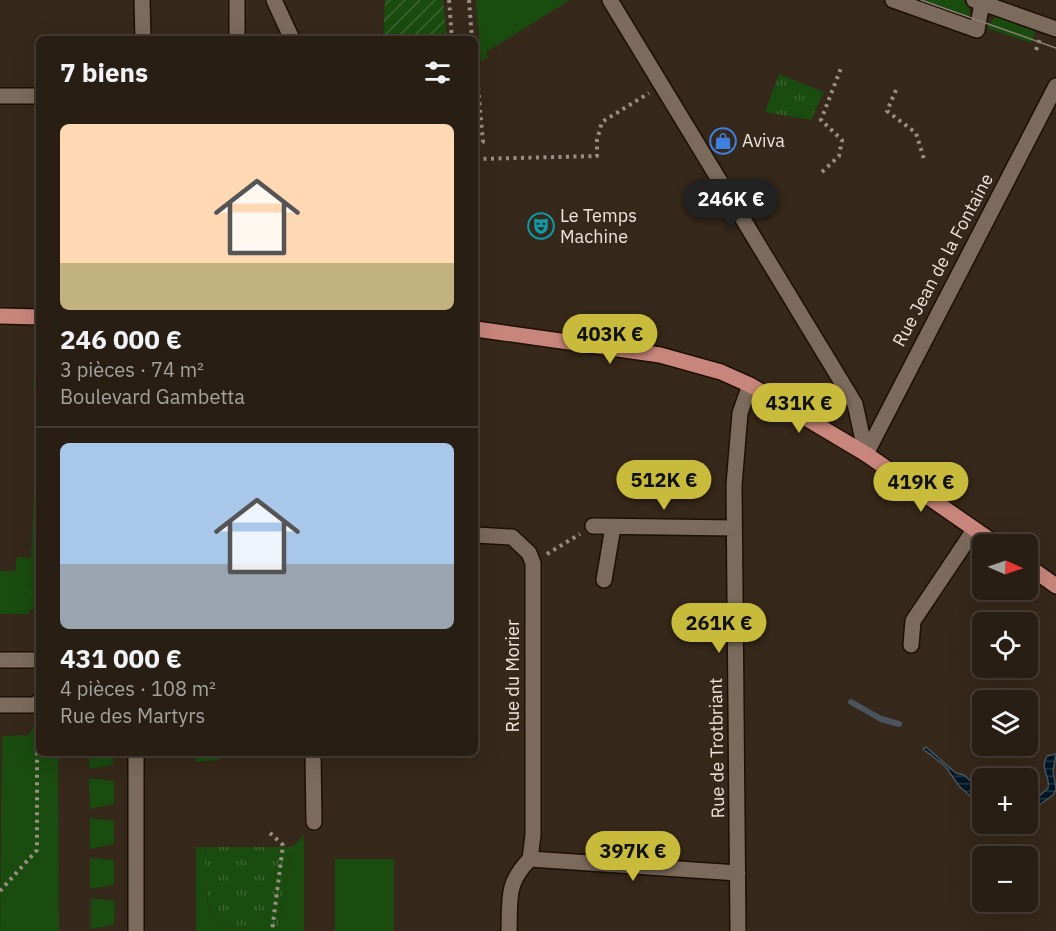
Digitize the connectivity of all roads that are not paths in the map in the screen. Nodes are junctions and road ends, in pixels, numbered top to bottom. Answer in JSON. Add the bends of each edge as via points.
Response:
{"nodes":[{"id":1,"x":142,"y":0,"type":"edge"},
{"id":2,"x":237,"y":0,"type":"edge"},
{"id":3,"x":274,"y":0,"type":"edge"},
{"id":4,"x":610,"y":0,"type":"edge"},
{"id":5,"x":893,"y":0,"type":"edge"},
{"id":6,"x":978,"y":2,"type":"edge"},
{"id":7,"x":1056,"y":29,"type":"edge"},
{"id":8,"x":143,"y":36,"type":"edge"},
{"id":9,"x":237,"y":36,"type":"edge"},
{"id":10,"x":291,"y":36,"type":"edge"},
{"id":11,"x":1056,"y":86,"type":"edge"},
{"id":12,"x":0,"y":96,"type":"edge"},
{"id":13,"x":36,"y":96,"type":"edge"},
{"id":14,"x":0,"y":316,"type":"edge"},
{"id":15,"x":36,"y":317,"type":"edge"},
{"id":16,"x":478,"y":329,"type":"edge"},
{"id":17,"x":750,"y":385,"type":"junction"},
{"id":18,"x":866,"y":454,"type":"junction"},
{"id":19,"x":593,"y":526,"type":"road end"},
{"id":20,"x":614,"y":527,"type":"junction"},
{"id":21,"x":734,"y":528,"type":"junction"},
{"id":22,"x":974,"y":530,"type":"junction"},
{"id":23,"x":980,"y":534,"type":"edge"},
{"id":24,"x":478,"y":535,"type":"edge"},
{"id":25,"x":1038,"y":573,"type":"edge"},
{"id":26,"x":604,"y":580,"type":"dead end"},
{"id":27,"x":1056,"y":586,"type":"edge"},
{"id":28,"x":911,"y":645,"type":"dead end"},
{"id":29,"x":0,"y":660,"type":"edge"},
{"id":30,"x":36,"y":660,"type":"edge"},
{"id":31,"x":36,"y":703,"type":"edge"},
{"id":32,"x":0,"y":705,"type":"edge"},
{"id":33,"x":136,"y":756,"type":"edge"},
{"id":34,"x":313,"y":756,"type":"edge"},
{"id":35,"x":314,"y":822,"type":"dead end"},
{"id":36,"x":530,"y":859,"type":"junction"},
{"id":37,"x":738,"y":873,"type":"junction"},
{"id":38,"x":136,"y":931,"type":"edge"},
{"id":39,"x":509,"y":931,"type":"edge"},
{"id":40,"x":738,"y":931,"type":"edge"}],
"edges":[{"from":1,"to":8,"type":"street"},
{"from":2,"to":9,"type":"street"},
{"from":3,"to":10,"type":"street"},
{"from":4,"to":18,"type":"street","via":[[855,404]]},
{"from":5,"to":6,"type":"street","via":[[977,30]]},
{"from":6,"to":7,"type":"street"},
{"from":11,"to":18,"type":"street","name":"Rue Jean de la Fontaine"},
{"from":12,"to":13,"type":"street"},
{"from":14,"to":15,"type":"main road"},
{"from":16,"to":17,"type":"main road","via":[[670,357]]},
{"from":17,"to":18,"type":"main road"},
{"from":17,"to":21,"type":"street","name":"Rue de Trotbriant","via":[[740,413]]},
{"from":18,"to":22,"type":"main road"},
{"from":19,"to":20,"type":"street"},
{"from":20,"to":21,"type":"street"},
{"from":20,"to":26,"type":"street"},
{"from":21,"to":37,"type":"street","name":"Rue de Trotbriant"},
{"from":22,"to":23,"type":"main road"},
{"from":22,"to":28,"type":"street","via":[[913,621]]},
{"from":24,"to":36,"type":"street","name":"Rue du Morier","via":[[512,537],[529,553],[532,563]]},
{"from":25,"to":27,"type":"main road"},
{"from":29,"to":30,"type":"street"},
{"from":31,"to":32,"type":"street"},
{"from":33,"to":38,"type":"street"},
{"from":34,"to":35,"type":"street"},
{"from":36,"to":37,"type":"street"},
{"from":36,"to":39,"type":"street","via":[[511,884]]},
{"from":37,"to":40,"type":"street","name":"Rue de Trotbriant"}]}
